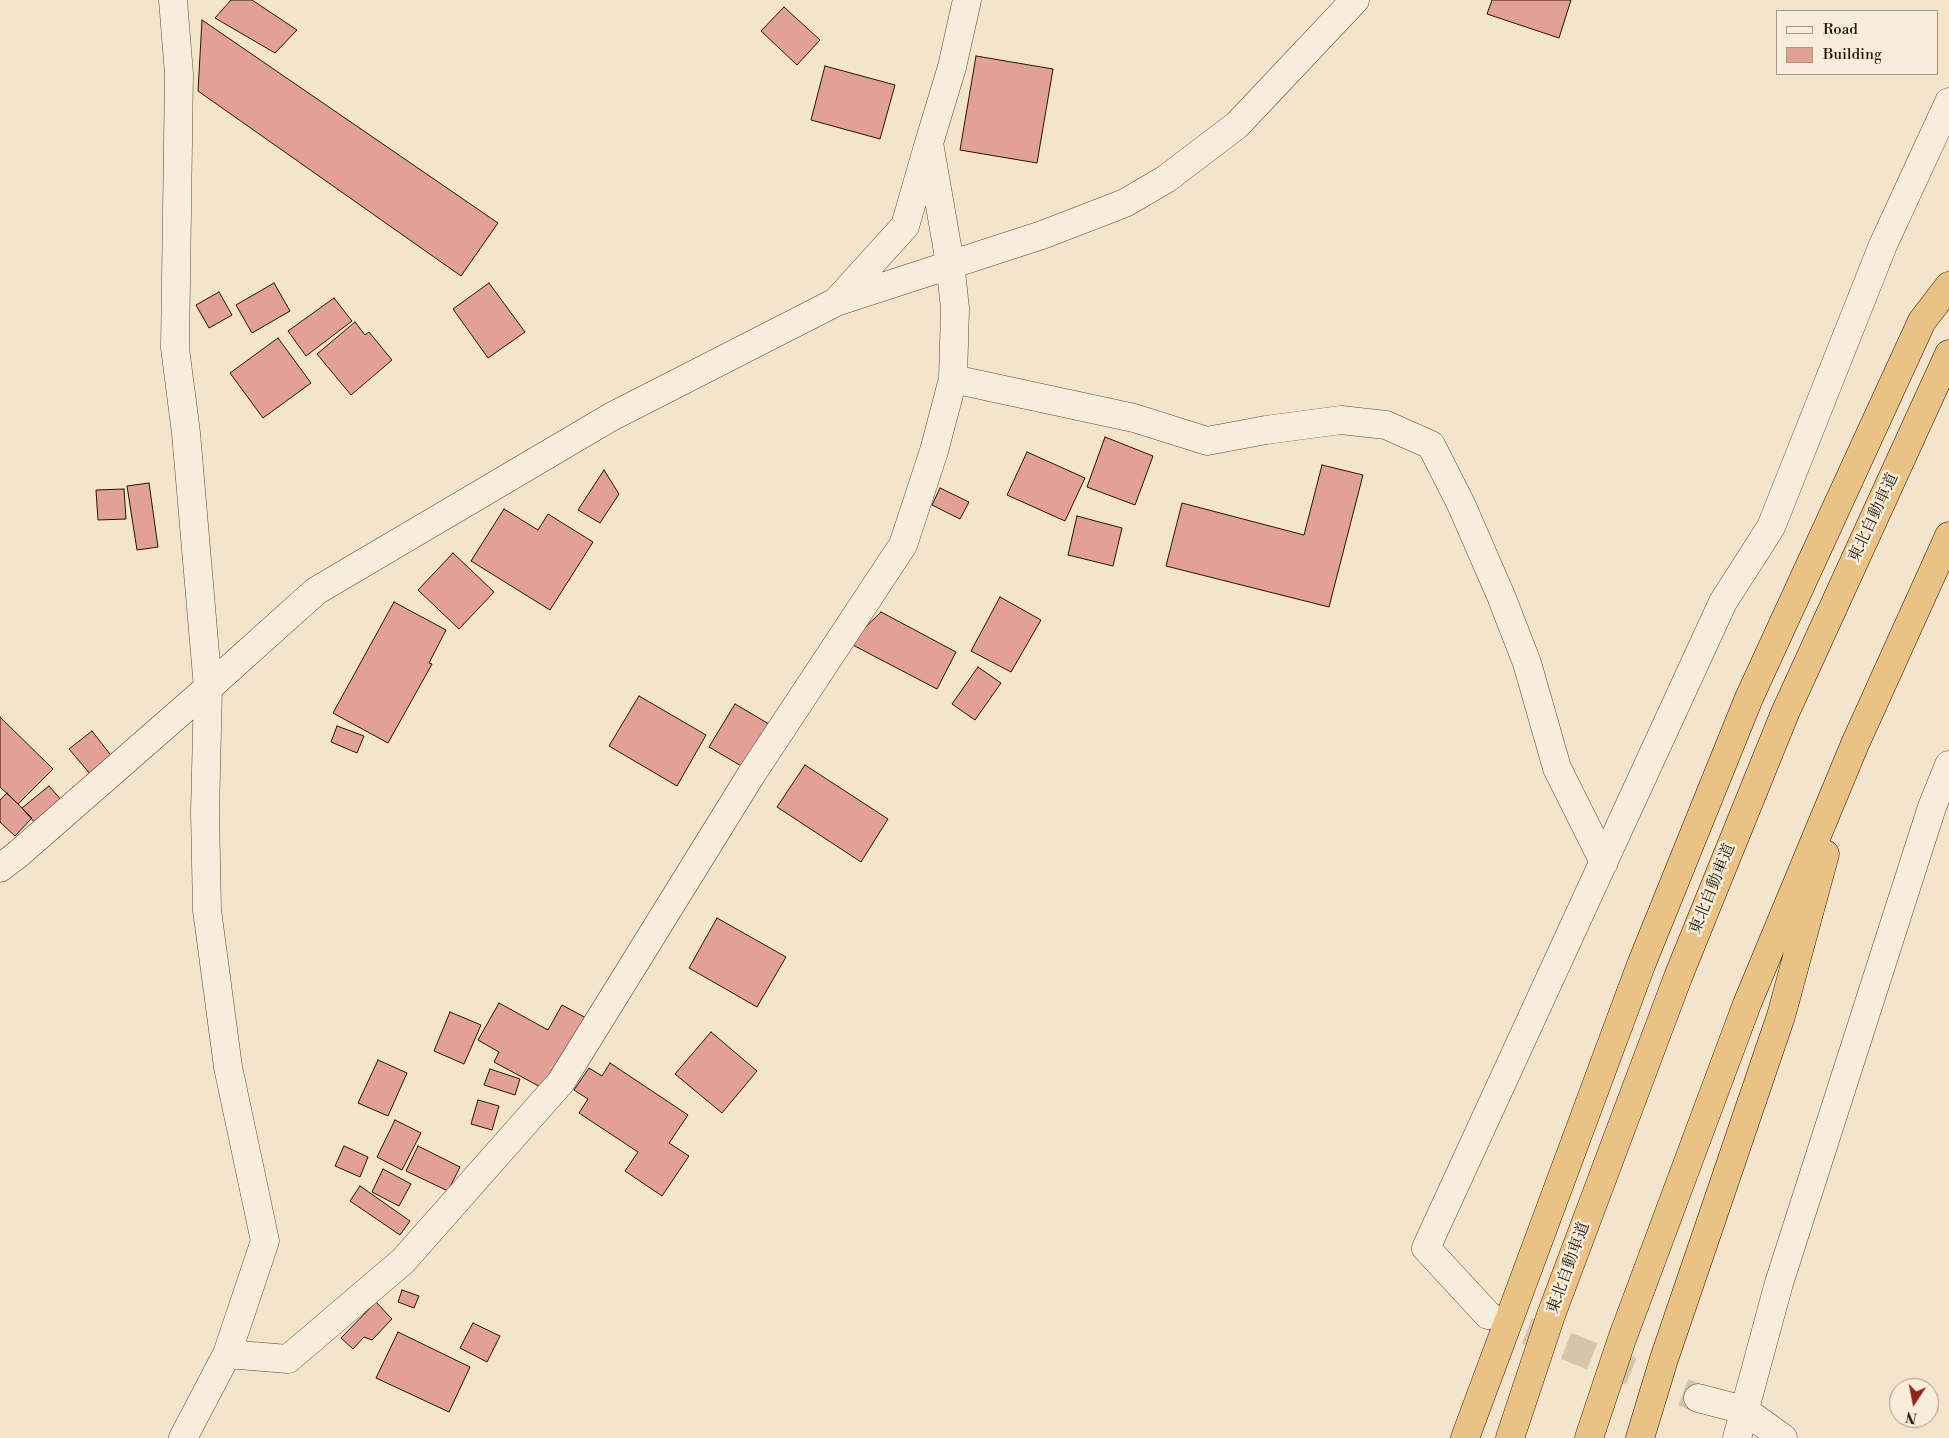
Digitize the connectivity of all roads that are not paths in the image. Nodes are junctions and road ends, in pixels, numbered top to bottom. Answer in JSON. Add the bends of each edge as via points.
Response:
{"nodes":[{"id":1,"x":173,"y":0,"type":"edge"},
{"id":2,"x":967,"y":0,"type":"edge"},
{"id":3,"x":1355,"y":0,"type":"edge"},
{"id":4,"x":1949,"y":102,"type":"edge"},
{"id":5,"x":929,"y":143,"type":"junction"},
{"id":6,"x":950,"y":263,"type":"junction"},
{"id":7,"x":1949,"y":286,"type":"edge"},
{"id":8,"x":836,"y":302,"type":"junction"},
{"id":9,"x":1949,"y":354,"type":"edge"},
{"id":10,"x":953,"y":379,"type":"junction"},
{"id":11,"x":1949,"y":536,"type":"edge"},
{"id":12,"x":208,"y":688,"type":"junction"},
{"id":13,"x":1855,"y":744,"type":"junction"},
{"id":14,"x":1949,"y":765,"type":"edge"},
{"id":15,"x":1604,"y":862,"type":"junction"},
{"id":16,"x":0,"y":868,"type":"edge"},
{"id":17,"x":1488,"y":1315,"type":"tunnel mouth"},
{"id":18,"x":227,"y":1354,"type":"junction"},
{"id":19,"x":1698,"y":1398,"type":"tunnel mouth"},
{"id":20,"x":1744,"y":1410,"type":"junction"},
{"id":21,"x":183,"y":1438,"type":"edge"},
{"id":22,"x":1465,"y":1438,"type":"edge"},
{"id":23,"x":1510,"y":1438,"type":"edge"},
{"id":24,"x":1589,"y":1438,"type":"edge"},
{"id":25,"x":1640,"y":1438,"type":"edge"},
{"id":26,"x":1737,"y":1438,"type":"edge"},
{"id":27,"x":1783,"y":1438,"type":"edge"}],
"edges":[{"from":1,"to":12,"type":"street","via":[[179,74],[175,348],[186,433]]},
{"from":2,"to":5,"type":"street","via":[[952,67]]},
{"from":3,"to":6,"type":"street","via":[[1237,125],[1166,179],[1116,206],[1042,235]]},
{"from":4,"to":15,"type":"street","via":[[1883,246],[1771,528],[1723,602]]},
{"from":5,"to":6,"type":"street"},
{"from":5,"to":8,"type":"street","via":[[904,226]]},
{"from":6,"to":8,"type":"street"},
{"from":6,"to":10,"type":"street","via":[[955,308]]},
{"from":7,"to":22,"type":"highway","via":[[1922,321],[1748,698],[1641,964]]},
{"from":8,"to":12,"type":"street","via":[[611,416],[316,591]]},
{"from":9,"to":23,"type":"highway","name":"東北自動車道","via":[[1785,713],[1678,977],[1551,1315]]},
{"from":10,"to":15,"type":"street","via":[[1134,418],[1207,441],[1342,420],[1386,425],[1431,445],[1501,596],[1527,663],[1557,768]]},
{"from":10,"to":18,"type":"street","via":[[934,451],[902,545],[751,775],[561,1082],[403,1261],[288,1359]]},
{"from":11,"to":13,"type":"highway"},
{"from":12,"to":16,"type":"street"},
{"from":12,"to":18,"type":"street","via":[[207,910],[228,1067],[265,1241]]},
{"from":13,"to":24,"type":"highway","via":[[1747,1004],[1622,1339]]},
{"from":13,"to":25,"type":"highway","via":[[1780,1016]]},
{"from":14,"to":20,"type":"street","via":[[1932,806],[1785,1264]]},
{"from":15,"to":17,"type":"street","via":[[1426,1248]]},
{"from":18,"to":21,"type":"street"},
{"from":19,"to":20,"type":"street"},
{"from":20,"to":26,"type":"street"},
{"from":20,"to":27,"type":"street"}]}
